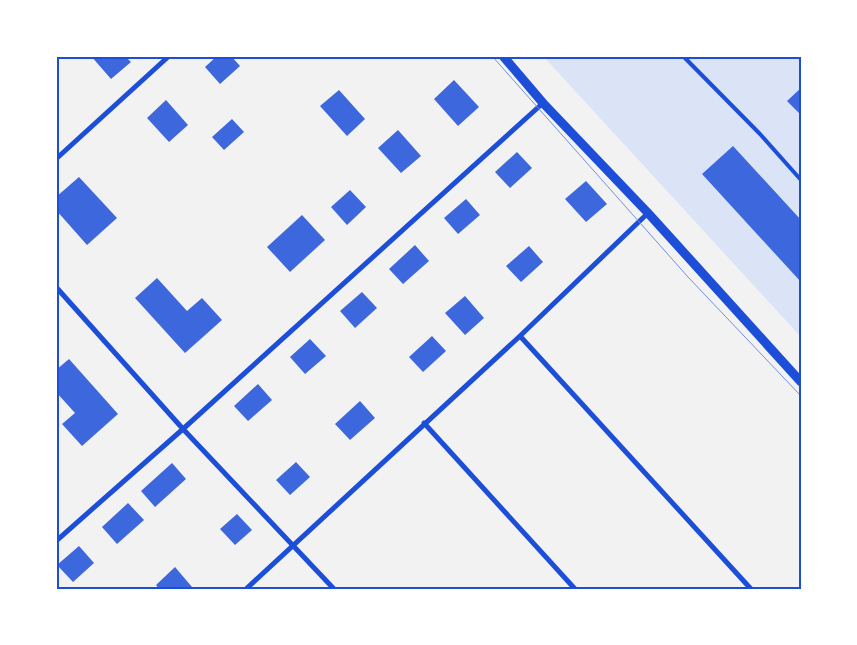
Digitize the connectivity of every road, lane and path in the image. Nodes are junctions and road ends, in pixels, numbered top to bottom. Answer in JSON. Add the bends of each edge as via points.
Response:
{"nodes":[{"id":1,"x":169,"y":56,"type":"edge"},
{"id":2,"x":503,"y":56,"type":"edge"},
{"id":3,"x":683,"y":56,"type":"edge"},
{"id":4,"x":543,"y":103,"type":"junction"},
{"id":5,"x":56,"y":158,"type":"edge"},
{"id":6,"x":801,"y":180,"type":"edge"},
{"id":7,"x":648,"y":213,"type":"junction"},
{"id":8,"x":56,"y":287,"type":"edge"},
{"id":9,"x":520,"y":336,"type":"junction"},
{"id":10,"x":801,"y":382,"type":"edge"},
{"id":11,"x":424,"y":423,"type":"junction"},
{"id":12,"x":183,"y":429,"type":"junction"},
{"id":13,"x":56,"y":541,"type":"edge"},
{"id":14,"x":294,"y":545,"type":"junction"},
{"id":15,"x":246,"y":589,"type":"edge"},
{"id":16,"x":334,"y":589,"type":"edge"},
{"id":17,"x":575,"y":589,"type":"edge"},
{"id":18,"x":751,"y":589,"type":"edge"}],
"edges":[{"from":1,"to":5,"type":"street"},
{"from":2,"to":4,"type":"street"},
{"from":3,"to":6,"type":"lane"},
{"from":4,"to":7,"type":"street"},
{"from":4,"to":12,"type":"street"},
{"from":7,"to":9,"type":"street"},
{"from":7,"to":10,"type":"street"},
{"from":8,"to":12,"type":"street"},
{"from":9,"to":11,"type":"street"},
{"from":9,"to":18,"type":"street"},
{"from":11,"to":14,"type":"street"},
{"from":11,"to":17,"type":"street"},
{"from":12,"to":13,"type":"street"},
{"from":12,"to":14,"type":"street"},
{"from":14,"to":15,"type":"street"},
{"from":14,"to":16,"type":"street"}]}
